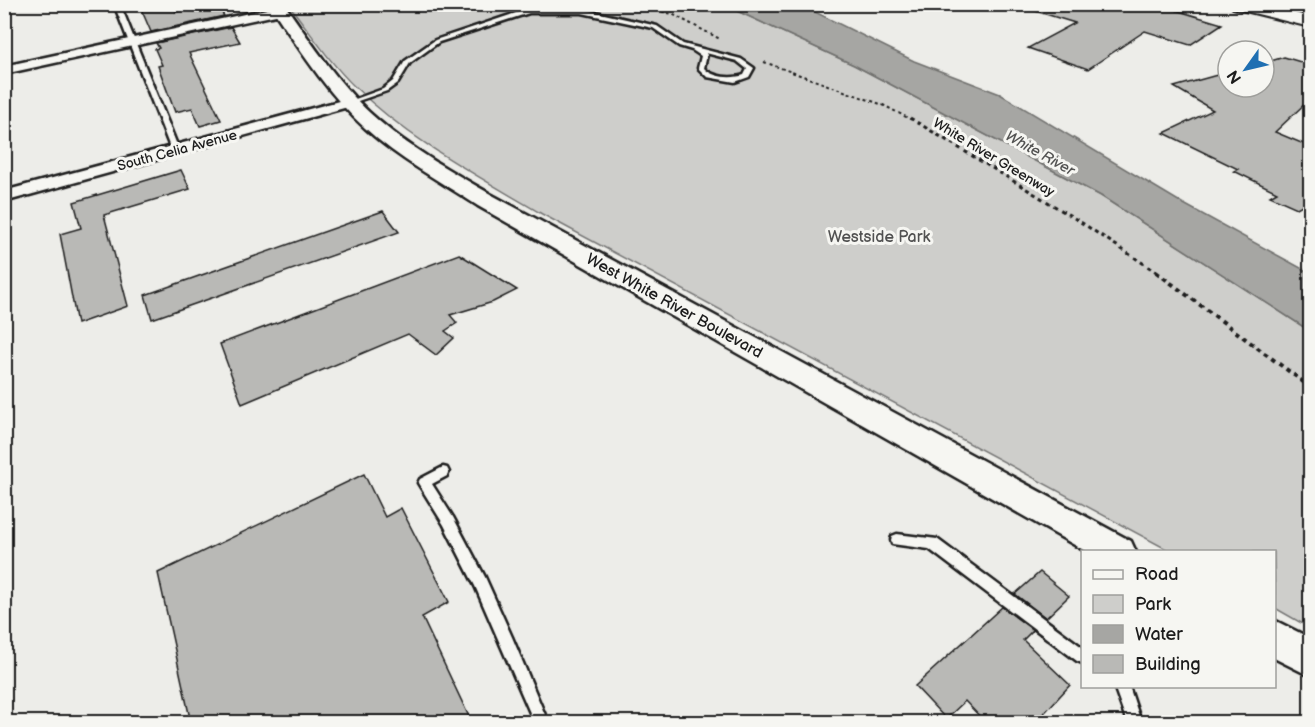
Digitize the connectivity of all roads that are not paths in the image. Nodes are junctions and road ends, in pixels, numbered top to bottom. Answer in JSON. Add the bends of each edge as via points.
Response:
{"nodes":[{"id":1,"x":117,"y":4,"type":"edge"},
{"id":2,"x":1239,"y":4,"type":"edge"},
{"id":3,"x":278,"y":7,"type":"edge"},
{"id":4,"x":528,"y":8,"type":"edge"},
{"id":5,"x":1311,"y":22,"type":"edge"},
{"id":6,"x":134,"y":42,"type":"junction"},
{"id":7,"x":695,"y":49,"type":"junction"},
{"id":8,"x":4,"y":70,"type":"edge"},
{"id":9,"x":350,"y":102,"type":"junction"},
{"id":10,"x":175,"y":150,"type":"junction"},
{"id":11,"x":4,"y":197,"type":"edge"},
{"id":12,"x":443,"y":472,"type":"dead end"},
{"id":13,"x":897,"y":540,"type":"dead end"},
{"id":14,"x":1115,"y":550,"type":"edge"},
{"id":15,"x":1276,"y":639,"type":"edge"},
{"id":16,"x":1081,"y":655,"type":"edge"},
{"id":17,"x":1311,"y":658,"type":"edge"},
{"id":18,"x":1121,"y":688,"type":"edge"},
{"id":19,"x":541,"y":723,"type":"edge"},
{"id":20,"x":1134,"y":723,"type":"edge"}],
"edges":[{"from":1,"to":6,"type":"lane"},
{"from":2,"to":5,"type":"main road"},
{"from":3,"to":6,"type":"street"},
{"from":3,"to":9,"type":"street","name":"West White River Boulevard"},
{"from":4,"to":7,"type":"lane","via":[[582,11],[655,27],[681,45]]},
{"from":4,"to":9,"type":"lane","via":[[437,41],[407,62],[396,82],[385,90]]},
{"from":6,"to":8,"type":"street"},
{"from":6,"to":10,"type":"lane"},
{"from":7,"to":7,"type":"lane","via":[[738,60],[751,68],[747,76],[735,80],[707,75],[701,68],[704,55]]},
{"from":9,"to":10,"type":"street","name":"South Celia Avenue"},
{"from":9,"to":14,"type":"street","name":"West White River Boulevard","via":[[388,139],[434,170]]},
{"from":10,"to":11,"type":"street","name":"South Celia Avenue"},
{"from":12,"to":19,"type":"lane","via":[[424,483],[460,542],[499,620]]},
{"from":13,"to":16,"type":"lane","via":[[932,543]]},
{"from":15,"to":17,"type":"street"},
{"from":18,"to":20,"type":"lane"}]}
